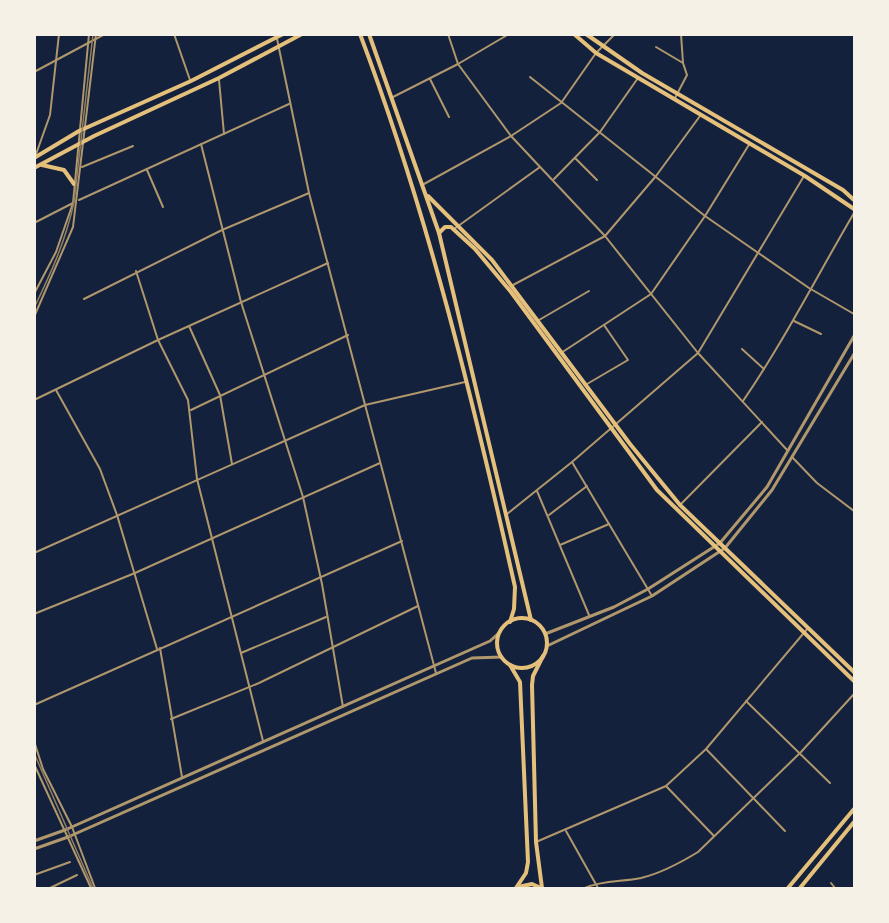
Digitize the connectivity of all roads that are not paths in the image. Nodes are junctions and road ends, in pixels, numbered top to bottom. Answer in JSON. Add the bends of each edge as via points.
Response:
{"nodes":[{"id":1,"x":59,"y":34,"type":"edge"},
{"id":2,"x":89,"y":34,"type":"edge"},
{"id":3,"x":96,"y":34,"type":"edge"},
{"id":4,"x":105,"y":34,"type":"edge"},
{"id":5,"x":174,"y":34,"type":"edge"},
{"id":6,"x":283,"y":34,"type":"edge"},
{"id":7,"x":302,"y":34,"type":"edge"},
{"id":8,"x":360,"y":34,"type":"edge"},
{"id":9,"x":369,"y":34,"type":"edge"},
{"id":10,"x":448,"y":34,"type":"edge"},
{"id":11,"x":509,"y":34,"type":"edge"},
{"id":12,"x":574,"y":34,"type":"edge"},
{"id":13,"x":586,"y":34,"type":"edge"},
{"id":14,"x":615,"y":34,"type":"edge"},
{"id":15,"x":681,"y":34,"type":"edge"},
{"id":16,"x":277,"y":36,"type":"edge"},
{"id":17,"x":95,"y":39,"type":"junction"},
{"id":18,"x":88,"y":43,"type":"junction"},
{"id":19,"x":279,"y":46,"type":"junction"},
{"id":20,"x":601,"y":47,"type":"junction"},
{"id":21,"x":656,"y":47,"type":"dead end"},
{"id":22,"x":596,"y":53,"type":"junction"},
{"id":23,"x":54,"y":62,"type":"junction"},
{"id":24,"x":683,"y":63,"type":"junction"},
{"id":25,"x":458,"y":64,"type":"junction"},
{"id":26,"x":34,"y":72,"type":"edge"},
{"id":27,"x":530,"y":77,"type":"dead end"},
{"id":28,"x":219,"y":78,"type":"junction"},
{"id":29,"x":638,"y":78,"type":"junction"},
{"id":30,"x":430,"y":79,"type":"junction"},
{"id":31,"x":191,"y":81,"type":"junction"},
{"id":32,"x":678,"y":92,"type":"junction"},
{"id":33,"x":391,"y":98,"type":"junction"},
{"id":34,"x":675,"y":98,"type":"junction"},
{"id":35,"x":561,"y":103,"type":"junction"},
{"id":36,"x":289,"y":104,"type":"junction"},
{"id":37,"x":702,"y":114,"type":"junction"},
{"id":38,"x":449,"y":117,"type":"dead end"},
{"id":39,"x":86,"y":128,"type":"junction"},
{"id":40,"x":79,"y":131,"type":"junction"},
{"id":41,"x":600,"y":132,"type":"junction"},
{"id":42,"x":224,"y":134,"type":"junction"},
{"id":43,"x":511,"y":136,"type":"junction"},
{"id":44,"x":84,"y":142,"type":"junction"},
{"id":45,"x":750,"y":143,"type":"junction"},
{"id":46,"x":201,"y":144,"type":"junction"},
{"id":47,"x":78,"y":145,"type":"junction"},
{"id":48,"x":133,"y":146,"type":"dead end"},
{"id":49,"x":34,"y":157,"type":"edge"},
{"id":50,"x":575,"y":158,"type":"junction"},
{"id":51,"x":41,"y":165,"type":"junction"},
{"id":52,"x":82,"y":167,"type":"junction"},
{"id":53,"x":540,"y":167,"type":"junction"},
{"id":54,"x":34,"y":168,"type":"edge"},
{"id":55,"x":147,"y":170,"type":"junction"},
{"id":56,"x":656,"y":176,"type":"junction"},
{"id":57,"x":805,"y":176,"type":"junction"},
{"id":58,"x":554,"y":179,"type":"junction"},
{"id":59,"x":597,"y":180,"type":"dead end"},
{"id":60,"x":74,"y":184,"type":"junction"},
{"id":61,"x":424,"y":184,"type":"junction"},
{"id":62,"x":309,"y":193,"type":"junction"},
{"id":63,"x":428,"y":196,"type":"junction"},
{"id":64,"x":78,"y":200,"type":"junction"},
{"id":65,"x":855,"y":200,"type":"edge"},
{"id":66,"x":73,"y":203,"type":"junction"},
{"id":67,"x":163,"y":207,"type":"dead end"},
{"id":68,"x":855,"y":211,"type":"edge"},
{"id":69,"x":705,"y":216,"type":"junction"},
{"id":70,"x":34,"y":223,"type":"edge"},
{"id":71,"x":457,"y":224,"type":"junction"},
{"id":72,"x":454,"y":229,"type":"junction"},
{"id":73,"x":222,"y":230,"type":"junction"},
{"id":74,"x":439,"y":233,"type":"junction"},
{"id":75,"x":605,"y":236,"type":"junction"},
{"id":76,"x":757,"y":254,"type":"junction"},
{"id":77,"x":328,"y":263,"type":"junction"},
{"id":78,"x":136,"y":271,"type":"junction"},
{"id":79,"x":513,"y":285,"type":"junction"},
{"id":80,"x":809,"y":288,"type":"junction"},
{"id":81,"x":589,"y":291,"type":"dead end"},
{"id":82,"x":34,"y":294,"type":"edge"},
{"id":83,"x":651,"y":294,"type":"junction"},
{"id":84,"x":84,"y":299,"type":"dead end"},
{"id":85,"x":241,"y":302,"type":"junction"},
{"id":86,"x":855,"y":314,"type":"edge"},
{"id":87,"x":34,"y":317,"type":"edge"},
{"id":88,"x":539,"y":320,"type":"junction"},
{"id":89,"x":794,"y":321,"type":"junction"},
{"id":90,"x":604,"y":325,"type":"junction"},
{"id":91,"x":189,"y":326,"type":"junction"},
{"id":92,"x":821,"y":334,"type":"dead end"},
{"id":93,"x":348,"y":335,"type":"junction"},
{"id":94,"x":855,"y":336,"type":"edge"},
{"id":95,"x":158,"y":340,"type":"junction"},
{"id":96,"x":742,"y":349,"type":"dead end"},
{"id":97,"x":561,"y":353,"type":"junction"},
{"id":98,"x":698,"y":353,"type":"junction"},
{"id":99,"x":855,"y":354,"type":"edge"},
{"id":100,"x":765,"y":369,"type":"junction"},
{"id":101,"x":266,"y":374,"type":"junction"},
{"id":102,"x":466,"y":382,"type":"junction"},
{"id":103,"x":585,"y":385,"type":"junction"},
{"id":104,"x":56,"y":390,"type":"junction"},
{"id":105,"x":220,"y":395,"type":"junction"},
{"id":106,"x":34,"y":400,"type":"edge"},
{"id":107,"x":743,"y":401,"type":"junction"},
{"id":108,"x":366,"y":405,"type":"junction"},
{"id":109,"x":190,"y":410,"type":"junction"},
{"id":110,"x":762,"y":423,"type":"junction"},
{"id":111,"x":615,"y":424,"type":"junction"},
{"id":112,"x":610,"y":428,"type":"junction"},
{"id":113,"x":284,"y":440,"type":"junction"},
{"id":114,"x":789,"y":451,"type":"junction"},
{"id":115,"x":792,"y":457,"type":"junction"},
{"id":116,"x":572,"y":462,"type":"junction"},
{"id":117,"x":380,"y":463,"type":"junction"},
{"id":118,"x":232,"y":464,"type":"junction"},
{"id":119,"x":197,"y":479,"type":"junction"},
{"id":120,"x":587,"y":486,"type":"junction"},
{"id":121,"x":537,"y":491,"type":"junction"},
{"id":122,"x":303,"y":497,"type":"junction"},
{"id":123,"x":680,"y":505,"type":"junction"},
{"id":124,"x":855,"y":511,"type":"edge"},
{"id":125,"x":507,"y":514,"type":"junction"},
{"id":126,"x":117,"y":515,"type":"junction"},
{"id":127,"x":549,"y":516,"type":"junction"},
{"id":128,"x":610,"y":524,"type":"junction"},
{"id":129,"x":212,"y":538,"type":"junction"},
{"id":130,"x":402,"y":541,"type":"junction"},
{"id":131,"x":718,"y":544,"type":"junction"},
{"id":132,"x":560,"y":545,"type":"junction"},
{"id":133,"x":724,"y":549,"type":"junction"},
{"id":134,"x":34,"y":553,"type":"edge"},
{"id":135,"x":685,"y":565,"type":"junction"},
{"id":136,"x":690,"y":572,"type":"junction"},
{"id":137,"x":135,"y":573,"type":"junction"},
{"id":138,"x":321,"y":579,"type":"junction"},
{"id":139,"x":648,"y":590,"type":"junction"},
{"id":140,"x":652,"y":596,"type":"junction"},
{"id":141,"x":418,"y":606,"type":"junction"},
{"id":142,"x":34,"y":614,"type":"edge"},
{"id":143,"x":231,"y":617,"type":"junction"},
{"id":144,"x":326,"y":617,"type":"junction"},
{"id":145,"x":590,"y":617,"type":"junction"},
{"id":146,"x":531,"y":620,"type":"junction"},
{"id":147,"x":510,"y":621,"type":"junction"},
{"id":148,"x":806,"y":630,"type":"junction"},
{"id":149,"x":500,"y":632,"type":"junction"},
{"id":150,"x":545,"y":634,"type":"junction"},
{"id":151,"x":547,"y":646,"type":"junction"},
{"id":152,"x":332,"y":647,"type":"junction"},
{"id":153,"x":159,"y":649,"type":"junction"},
{"id":154,"x":241,"y":653,"type":"junction"},
{"id":155,"x":543,"y":656,"type":"junction"},
{"id":156,"x":502,"y":657,"type":"junction"},
{"id":157,"x":510,"y":664,"type":"junction"},
{"id":158,"x":434,"y":666,"type":"junction"},
{"id":159,"x":855,"y":672,"type":"edge"},
{"id":160,"x":436,"y":673,"type":"junction"},
{"id":161,"x":855,"y":681,"type":"edge"},
{"id":162,"x":249,"y":687,"type":"junction"},
{"id":163,"x":855,"y":694,"type":"edge"},
{"id":164,"x":746,"y":701,"type":"junction"},
{"id":165,"x":34,"y":705,"type":"edge"},
{"id":166,"x":343,"y":707,"type":"junction"},
{"id":167,"x":171,"y":719,"type":"junction"},
{"id":168,"x":34,"y":741,"type":"edge"},
{"id":169,"x":263,"y":742,"type":"junction"},
{"id":170,"x":706,"y":749,"type":"junction"},
{"id":171,"x":801,"y":752,"type":"junction"},
{"id":172,"x":34,"y":764,"type":"edge"},
{"id":173,"x":182,"y":777,"type":"junction"},
{"id":174,"x":830,"y":783,"type":"dead end"},
{"id":175,"x":666,"y":786,"type":"junction"},
{"id":176,"x":753,"y":798,"type":"junction"},
{"id":177,"x":855,"y":809,"type":"edge"},
{"id":178,"x":855,"y":822,"type":"edge"},
{"id":179,"x":72,"y":827,"type":"junction"},
{"id":180,"x":65,"y":830,"type":"junction"},
{"id":181,"x":565,"y":830,"type":"junction"},
{"id":182,"x":785,"y":831,"type":"dead end"},
{"id":183,"x":75,"y":834,"type":"junction"},
{"id":184,"x":714,"y":836,"type":"junction"},
{"id":185,"x":68,"y":837,"type":"junction"},
{"id":186,"x":34,"y":841,"type":"edge"},
{"id":187,"x":536,"y":842,"type":"junction"},
{"id":188,"x":34,"y":849,"type":"edge"},
{"id":189,"x":70,"y":862,"type":"dead end"},
{"id":190,"x":34,"y":875,"type":"edge"},
{"id":191,"x":77,"y":875,"type":"dead end"},
{"id":192,"x":831,"y":882,"type":"dead end"},
{"id":193,"x":595,"y":884,"type":"junction"},
{"id":194,"x":50,"y":888,"type":"edge"},
{"id":195,"x":93,"y":888,"type":"edge"},
{"id":196,"x":516,"y":888,"type":"edge"},
{"id":197,"x":542,"y":888,"type":"edge"},
{"id":198,"x":585,"y":888,"type":"edge"},
{"id":199,"x":598,"y":888,"type":"edge"},
{"id":200,"x":788,"y":888,"type":"edge"},
{"id":201,"x":800,"y":888,"type":"edge"},
{"id":202,"x":835,"y":888,"type":"edge"}],
"edges":[{"from":1,"to":23,"type":"street"},
{"from":2,"to":18,"type":"street"},
{"from":3,"to":17,"type":"street"},
{"from":4,"to":17,"type":"street"},
{"from":5,"to":31,"type":"street"},
{"from":6,"to":16,"type":"main road"},
{"from":7,"to":19,"type":"main road"},
{"from":8,"to":102,"type":"main road","via":[[422,211]]},
{"from":9,"to":33,"type":"main road"},
{"from":10,"to":25,"type":"street"},
{"from":11,"to":25,"type":"street"},
{"from":12,"to":22,"type":"main road"},
{"from":13,"to":20,"type":"main road"},
{"from":14,"to":20,"type":"street"},
{"from":15,"to":24,"type":"street"},
{"from":16,"to":19,"type":"street"},
{"from":16,"to":31,"type":"main road"},
{"from":17,"to":18,"type":"street"},
{"from":17,"to":39,"type":"street"},
{"from":18,"to":23,"type":"street"},
{"from":18,"to":40,"type":"street"},
{"from":19,"to":28,"type":"main road"},
{"from":19,"to":36,"type":"street"},
{"from":20,"to":22,"type":"street"},
{"from":20,"to":32,"type":"main road"},
{"from":21,"to":24,"type":"street"},
{"from":22,"to":29,"type":"main road"},
{"from":22,"to":35,"type":"street"},
{"from":23,"to":26,"type":"street"},
{"from":23,"to":49,"type":"street","via":[[50,115]]},
{"from":24,"to":32,"type":"street","via":[[687,75]]},
{"from":25,"to":30,"type":"street"},
{"from":25,"to":43,"type":"street"},
{"from":27,"to":35,"type":"street"},
{"from":28,"to":42,"type":"street"},
{"from":28,"to":44,"type":"main road"},
{"from":29,"to":34,"type":"main road"},
{"from":29,"to":41,"type":"street"},
{"from":30,"to":33,"type":"street"},
{"from":30,"to":38,"type":"street"},
{"from":31,"to":39,"type":"main road"},
{"from":32,"to":34,"type":"street"},
{"from":32,"to":65,"type":"main road"},
{"from":33,"to":61,"type":"main road"},
{"from":34,"to":37,"type":"main road"},
{"from":35,"to":41,"type":"street"},
{"from":35,"to":43,"type":"street"},
{"from":36,"to":42,"type":"street"},
{"from":36,"to":62,"type":"street"},
{"from":37,"to":45,"type":"main road"},
{"from":37,"to":56,"type":"street"},
{"from":39,"to":40,"type":"main road"},
{"from":39,"to":44,"type":"street"},
{"from":40,"to":47,"type":"street"},
{"from":40,"to":49,"type":"main road"},
{"from":41,"to":50,"type":"street"},
{"from":41,"to":56,"type":"street"},
{"from":42,"to":46,"type":"street"},
{"from":43,"to":53,"type":"street"},
{"from":43,"to":61,"type":"street"},
{"from":44,"to":47,"type":"main road"},
{"from":44,"to":52,"type":"street"},
{"from":45,"to":57,"type":"main road"},
{"from":45,"to":69,"type":"street"},
{"from":46,"to":55,"type":"street"},
{"from":46,"to":73,"type":"street"},
{"from":47,"to":51,"type":"main road"},
{"from":47,"to":60,"type":"street"},
{"from":48,"to":52,"type":"street"},
{"from":50,"to":58,"type":"street"},
{"from":50,"to":59,"type":"street"},
{"from":51,"to":54,"type":"main road"},
{"from":51,"to":60,"type":"main road","via":[[64,170]]},
{"from":52,"to":64,"type":"street"},
{"from":53,"to":58,"type":"street"},
{"from":53,"to":71,"type":"street"},
{"from":55,"to":64,"type":"street"},
{"from":55,"to":67,"type":"street"},
{"from":56,"to":69,"type":"street"},
{"from":56,"to":75,"type":"street"},
{"from":57,"to":68,"type":"main road"},
{"from":57,"to":76,"type":"street"},
{"from":58,"to":75,"type":"street"},
{"from":60,"to":66,"type":"street"},
{"from":61,"to":63,"type":"main road"},
{"from":62,"to":73,"type":"street"},
{"from":62,"to":77,"type":"street"},
{"from":63,"to":71,"type":"main road"},
{"from":63,"to":74,"type":"main road"},
{"from":64,"to":87,"type":"street","via":[[66,249]]},
{"from":66,"to":70,"type":"street"},
{"from":66,"to":82,"type":"street","via":[[56,252]]},
{"from":68,"to":80,"type":"street"},
{"from":69,"to":76,"type":"street"},
{"from":69,"to":83,"type":"street"},
{"from":71,"to":72,"type":"street"},
{"from":71,"to":79,"type":"main road"},
{"from":72,"to":74,"type":"main road","via":[[445,227]]},
{"from":72,"to":112,"type":"main road","via":[[511,292]]},
{"from":73,"to":78,"type":"street"},
{"from":73,"to":85,"type":"street"},
{"from":74,"to":125,"type":"main road"},
{"from":75,"to":79,"type":"street"},
{"from":75,"to":83,"type":"street"},
{"from":76,"to":80,"type":"street"},
{"from":76,"to":98,"type":"street"},
{"from":77,"to":85,"type":"street"},
{"from":77,"to":93,"type":"street"},
{"from":78,"to":84,"type":"street"},
{"from":78,"to":95,"type":"street"},
{"from":79,"to":88,"type":"main road"},
{"from":80,"to":86,"type":"street"},
{"from":80,"to":89,"type":"street"},
{"from":81,"to":88,"type":"street"},
{"from":83,"to":90,"type":"street"},
{"from":83,"to":98,"type":"street"},
{"from":85,"to":91,"type":"street"},
{"from":85,"to":101,"type":"street"},
{"from":88,"to":97,"type":"main road"},
{"from":89,"to":92,"type":"street"},
{"from":89,"to":100,"type":"street"},
{"from":90,"to":97,"type":"street"},
{"from":90,"to":103,"type":"street","via":[[628,360]]},
{"from":91,"to":95,"type":"street"},
{"from":91,"to":105,"type":"street"},
{"from":93,"to":101,"type":"street"},
{"from":93,"to":108,"type":"street"},
{"from":94,"to":114,"type":"street"},
{"from":95,"to":104,"type":"street"},
{"from":95,"to":109,"type":"street"},
{"from":96,"to":100,"type":"street"},
{"from":97,"to":103,"type":"main road"},
{"from":98,"to":107,"type":"street"},
{"from":98,"to":111,"type":"street"},
{"from":99,"to":115,"type":"street"},
{"from":100,"to":107,"type":"street"},
{"from":101,"to":105,"type":"street"},
{"from":101,"to":113,"type":"street"},
{"from":102,"to":108,"type":"street"},
{"from":102,"to":147,"type":"main road","via":[[515,588]]},
{"from":103,"to":111,"type":"main road"},
{"from":104,"to":106,"type":"street"},
{"from":104,"to":126,"type":"street","via":[[89,447]]},
{"from":105,"to":109,"type":"street"},
{"from":105,"to":118,"type":"street"},
{"from":107,"to":110,"type":"street"},
{"from":108,"to":113,"type":"street"},
{"from":108,"to":117,"type":"street"},
{"from":109,"to":119,"type":"street"},
{"from":110,"to":114,"type":"street"},
{"from":110,"to":123,"type":"street"},
{"from":111,"to":112,"type":"street"},
{"from":111,"to":123,"type":"main road"},
{"from":112,"to":116,"type":"street"},
{"from":112,"to":131,"type":"main road","via":[[657,490]]},
{"from":113,"to":118,"type":"street"},
{"from":113,"to":122,"type":"street"},
{"from":114,"to":131,"type":"street","via":[[766,487]]},
{"from":115,"to":124,"type":"street","via":[[817,483]]},
{"from":115,"to":133,"type":"street","via":[[772,490]]},
{"from":116,"to":120,"type":"street"},
{"from":116,"to":121,"type":"street"},
{"from":117,"to":122,"type":"street"},
{"from":117,"to":130,"type":"street"},
{"from":118,"to":119,"type":"street"},
{"from":119,"to":126,"type":"street"},
{"from":119,"to":129,"type":"street"},
{"from":120,"to":127,"type":"street"},
{"from":120,"to":128,"type":"street"},
{"from":121,"to":125,"type":"street"},
{"from":121,"to":127,"type":"street"},
{"from":122,"to":129,"type":"street"},
{"from":122,"to":138,"type":"street"},
{"from":123,"to":131,"type":"main road"},
{"from":125,"to":146,"type":"main road"},
{"from":126,"to":134,"type":"street"},
{"from":126,"to":137,"type":"street"},
{"from":127,"to":132,"type":"street"},
{"from":128,"to":132,"type":"street"},
{"from":128,"to":139,"type":"street"},
{"from":129,"to":137,"type":"street"},
{"from":129,"to":143,"type":"street"},
{"from":130,"to":138,"type":"street"},
{"from":130,"to":141,"type":"street"},
{"from":131,"to":133,"type":"main road"},
{"from":131,"to":135,"type":"street"},
{"from":132,"to":145,"type":"street"},
{"from":133,"to":136,"type":"street"},
{"from":133,"to":148,"type":"main road"},
{"from":135,"to":136,"type":"street"},
{"from":135,"to":139,"type":"street"},
{"from":136,"to":140,"type":"street"},
{"from":137,"to":142,"type":"street"},
{"from":137,"to":153,"type":"street"},
{"from":138,"to":143,"type":"street"},
{"from":138,"to":144,"type":"street"},
{"from":139,"to":140,"type":"street"},
{"from":139,"to":145,"type":"street"},
{"from":140,"to":151,"type":"street"},
{"from":141,"to":152,"type":"street"},
{"from":141,"to":158,"type":"street"},
{"from":143,"to":153,"type":"street"},
{"from":143,"to":154,"type":"street"},
{"from":144,"to":152,"type":"street"},
{"from":144,"to":154,"type":"street"},
{"from":145,"to":150,"type":"street"},
{"from":146,"to":147,"type":"main road"},
{"from":146,"to":150,"type":"main road"},
{"from":147,"to":149,"type":"main road"},
{"from":148,"to":159,"type":"main road"},
{"from":148,"to":161,"type":"main road"},
{"from":148,"to":164,"type":"street"},
{"from":149,"to":156,"type":"main road","via":[[497,645]]},
{"from":149,"to":158,"type":"street","via":[[490,641]]},
{"from":150,"to":151,"type":"main road"},
{"from":151,"to":155,"type":"main road"},
{"from":152,"to":162,"type":"street"},
{"from":152,"to":166,"type":"street"},
{"from":153,"to":165,"type":"street"},
{"from":153,"to":167,"type":"street"},
{"from":154,"to":162,"type":"street"},
{"from":155,"to":157,"type":"main road","via":[[528,667]]},
{"from":155,"to":187,"type":"main road","via":[[532,685]]},
{"from":156,"to":157,"type":"main road"},
{"from":156,"to":160,"type":"street","via":[[472,658]]},
{"from":157,"to":196,"type":"main road","via":[[520,682],[528,829],[528,867]]},
{"from":158,"to":160,"type":"street"},
{"from":158,"to":166,"type":"street"},
{"from":160,"to":183,"type":"street"},
{"from":162,"to":167,"type":"street"},
{"from":162,"to":169,"type":"street"},
{"from":163,"to":171,"type":"street"},
{"from":164,"to":170,"type":"street"},
{"from":164,"to":171,"type":"street"},
{"from":166,"to":169,"type":"street"},
{"from":167,"to":173,"type":"street"},
{"from":168,"to":179,"type":"street","via":[[43,769]]},
{"from":169,"to":173,"type":"street"},
{"from":170,"to":175,"type":"street"},
{"from":170,"to":176,"type":"street"},
{"from":171,"to":174,"type":"street"},
{"from":171,"to":176,"type":"street"},
{"from":172,"to":180,"type":"street"},
{"from":173,"to":179,"type":"street"},
{"from":175,"to":181,"type":"street"},
{"from":175,"to":184,"type":"street"},
{"from":176,"to":182,"type":"street"},
{"from":176,"to":184,"type":"street"},
{"from":177,"to":200,"type":"main road"},
{"from":178,"to":201,"type":"main road"},
{"from":179,"to":180,"type":"street"},
{"from":179,"to":183,"type":"street"},
{"from":180,"to":185,"type":"street"},
{"from":180,"to":186,"type":"street"},
{"from":181,"to":187,"type":"street"},
{"from":181,"to":193,"type":"street"},
{"from":183,"to":185,"type":"street"},
{"from":183,"to":195,"type":"street"},
{"from":184,"to":193,"type":"street","via":[[679,864],[642,878]]},
{"from":185,"to":188,"type":"street"},
{"from":185,"to":195,"type":"street"},
{"from":187,"to":197,"type":"main road"},
{"from":189,"to":190,"type":"street"},
{"from":191,"to":194,"type":"street"},
{"from":192,"to":202,"type":"street"},
{"from":193,"to":198,"type":"street"},
{"from":193,"to":199,"type":"street"},
{"from":196,"to":197,"type":"main road","via":[[532,884]]}]}
